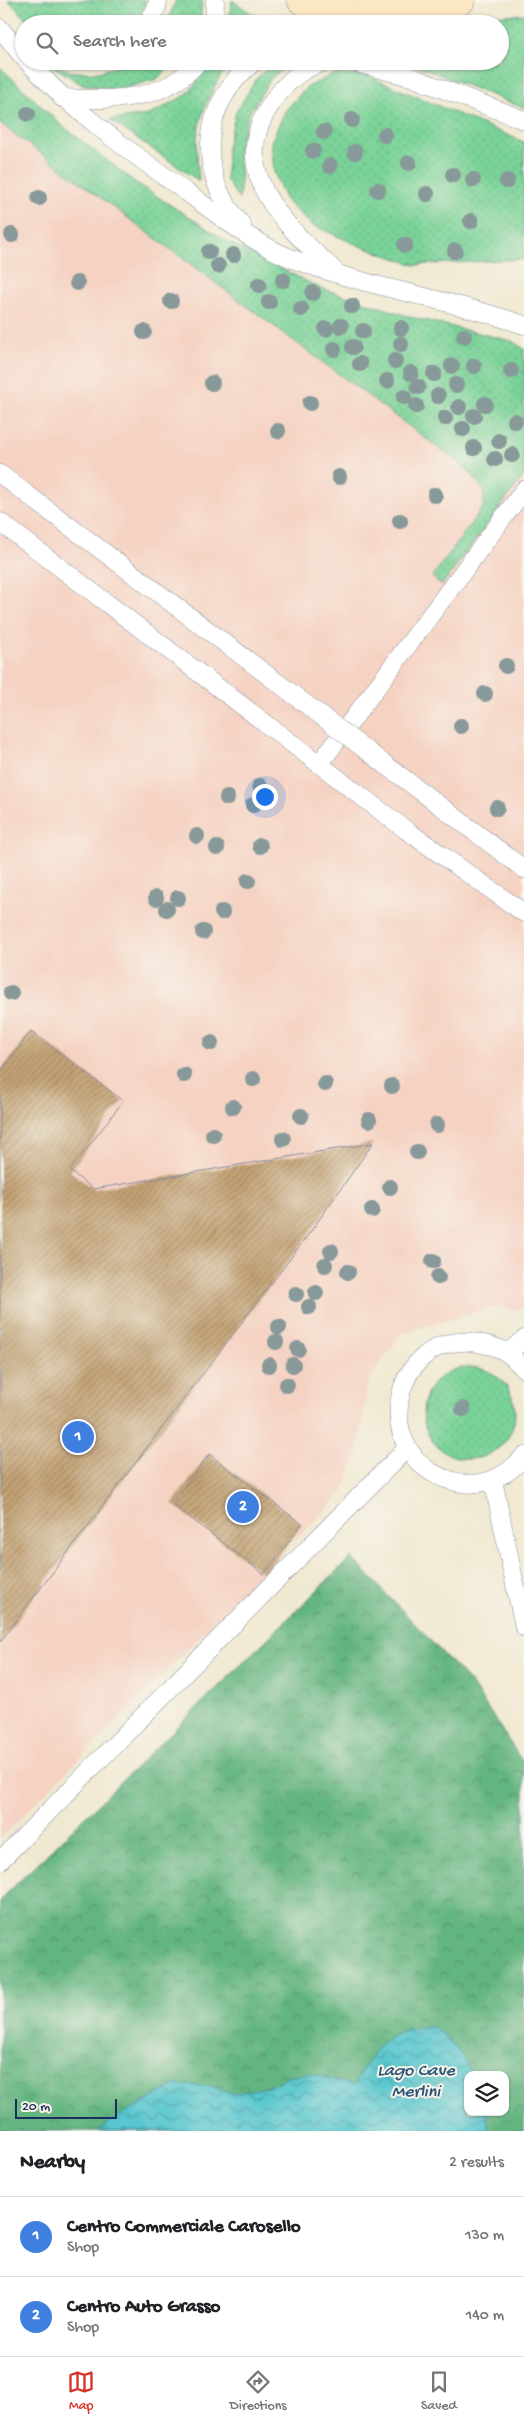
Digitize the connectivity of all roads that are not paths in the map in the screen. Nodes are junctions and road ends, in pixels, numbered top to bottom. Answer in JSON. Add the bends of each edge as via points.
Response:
{"nodes":[{"id":1,"x":158,"y":0,"type":"edge"},
{"id":2,"x":215,"y":0,"type":"edge"},
{"id":3,"x":301,"y":0,"type":"edge"},
{"id":4,"x":461,"y":0,"type":"edge"},
{"id":5,"x":152,"y":15,"type":"edge"},
{"id":6,"x":214,"y":15,"type":"edge"},
{"id":7,"x":331,"y":15,"type":"edge"},
{"id":8,"x":376,"y":15,"type":"edge"},
{"id":9,"x":0,"y":28,"type":"edge"},
{"id":10,"x":12,"y":39,"type":"edge"},
{"id":11,"x":36,"y":70,"type":"edge"},
{"id":12,"x":190,"y":70,"type":"edge"},
{"id":13,"x":245,"y":70,"type":"edge"},
{"id":14,"x":303,"y":70,"type":"edge"},
{"id":15,"x":384,"y":70,"type":"edge"},
{"id":16,"x":62,"y":98,"type":"junction"},
{"id":17,"x":524,"y":120,"type":"edge"},
{"id":18,"x":258,"y":241,"type":"junction"},
{"id":19,"x":338,"y":274,"type":"junction"},
{"id":20,"x":524,"y":325,"type":"edge"},
{"id":21,"x":0,"y":474,"type":"edge"},
{"id":22,"x":524,"y":490,"type":"edge"},
{"id":23,"x":0,"y":522,"type":"edge"},
{"id":24,"x":320,"y":763,"type":"junction"},
{"id":25,"x":524,"y":869,"type":"edge"},
{"id":26,"x":524,"y":914,"type":"edge"},
{"id":27,"x":524,"y":1339,"type":"edge"},
{"id":28,"x":507,"y":1353,"type":"junction"},
{"id":29,"x":524,"y":1369,"type":"edge"},
{"id":30,"x":407,"y":1448,"type":"junction"},
{"id":31,"x":524,"y":1456,"type":"edge"},
{"id":32,"x":493,"y":1480,"type":"junction"},
{"id":33,"x":524,"y":1627,"type":"edge"},
{"id":34,"x":0,"y":1861,"type":"edge"}],
"edges":[{"from":1,"to":5,"type":"lane"},
{"from":2,"to":6,"type":"lane"},
{"from":3,"to":7,"type":"main road"},
{"from":4,"to":8,"type":"main road","via":[[414,12]]},
{"from":9,"to":10,"type":"lane"},
{"from":11,"to":16,"type":"lane"},
{"from":12,"to":16,"type":"lane","via":[[180,80],[147,95],[103,100]]},
{"from":13,"to":18,"type":"lane","via":[[218,108],[209,140],[209,153],[213,176],[226,204]]},
{"from":14,"to":19,"type":"lane","via":[[286,85],[261,123],[255,160],[264,192],[272,206],[304,243]]},
{"from":15,"to":17,"type":"lane","via":[[411,77]]},
{"from":16,"to":18,"type":"lane","via":[[98,129]]},
{"from":18,"to":19,"type":"lane","via":[[293,259]]},
{"from":19,"to":20,"type":"lane"},
{"from":21,"to":25,"type":"lane","bridge":true},
{"from":22,"to":24,"type":"lane"},
{"from":23,"to":24,"type":"lane"},
{"from":24,"to":26,"type":"lane","via":[[406,830]]},
{"from":27,"to":28,"type":"lane"},
{"from":28,"to":29,"type":"lane"},
{"from":28,"to":30,"type":"lane","via":[[486,1344],[462,1342],[440,1347],[421,1360],[406,1377],[398,1399],[398,1422]]},
{"from":30,"to":32,"type":"lane","via":[[422,1467],[444,1480],[469,1484]]},
{"from":30,"to":34,"type":"lane"},
{"from":31,"to":32,"type":"lane","via":[[516,1466]]},
{"from":32,"to":33,"type":"lane"}]}
